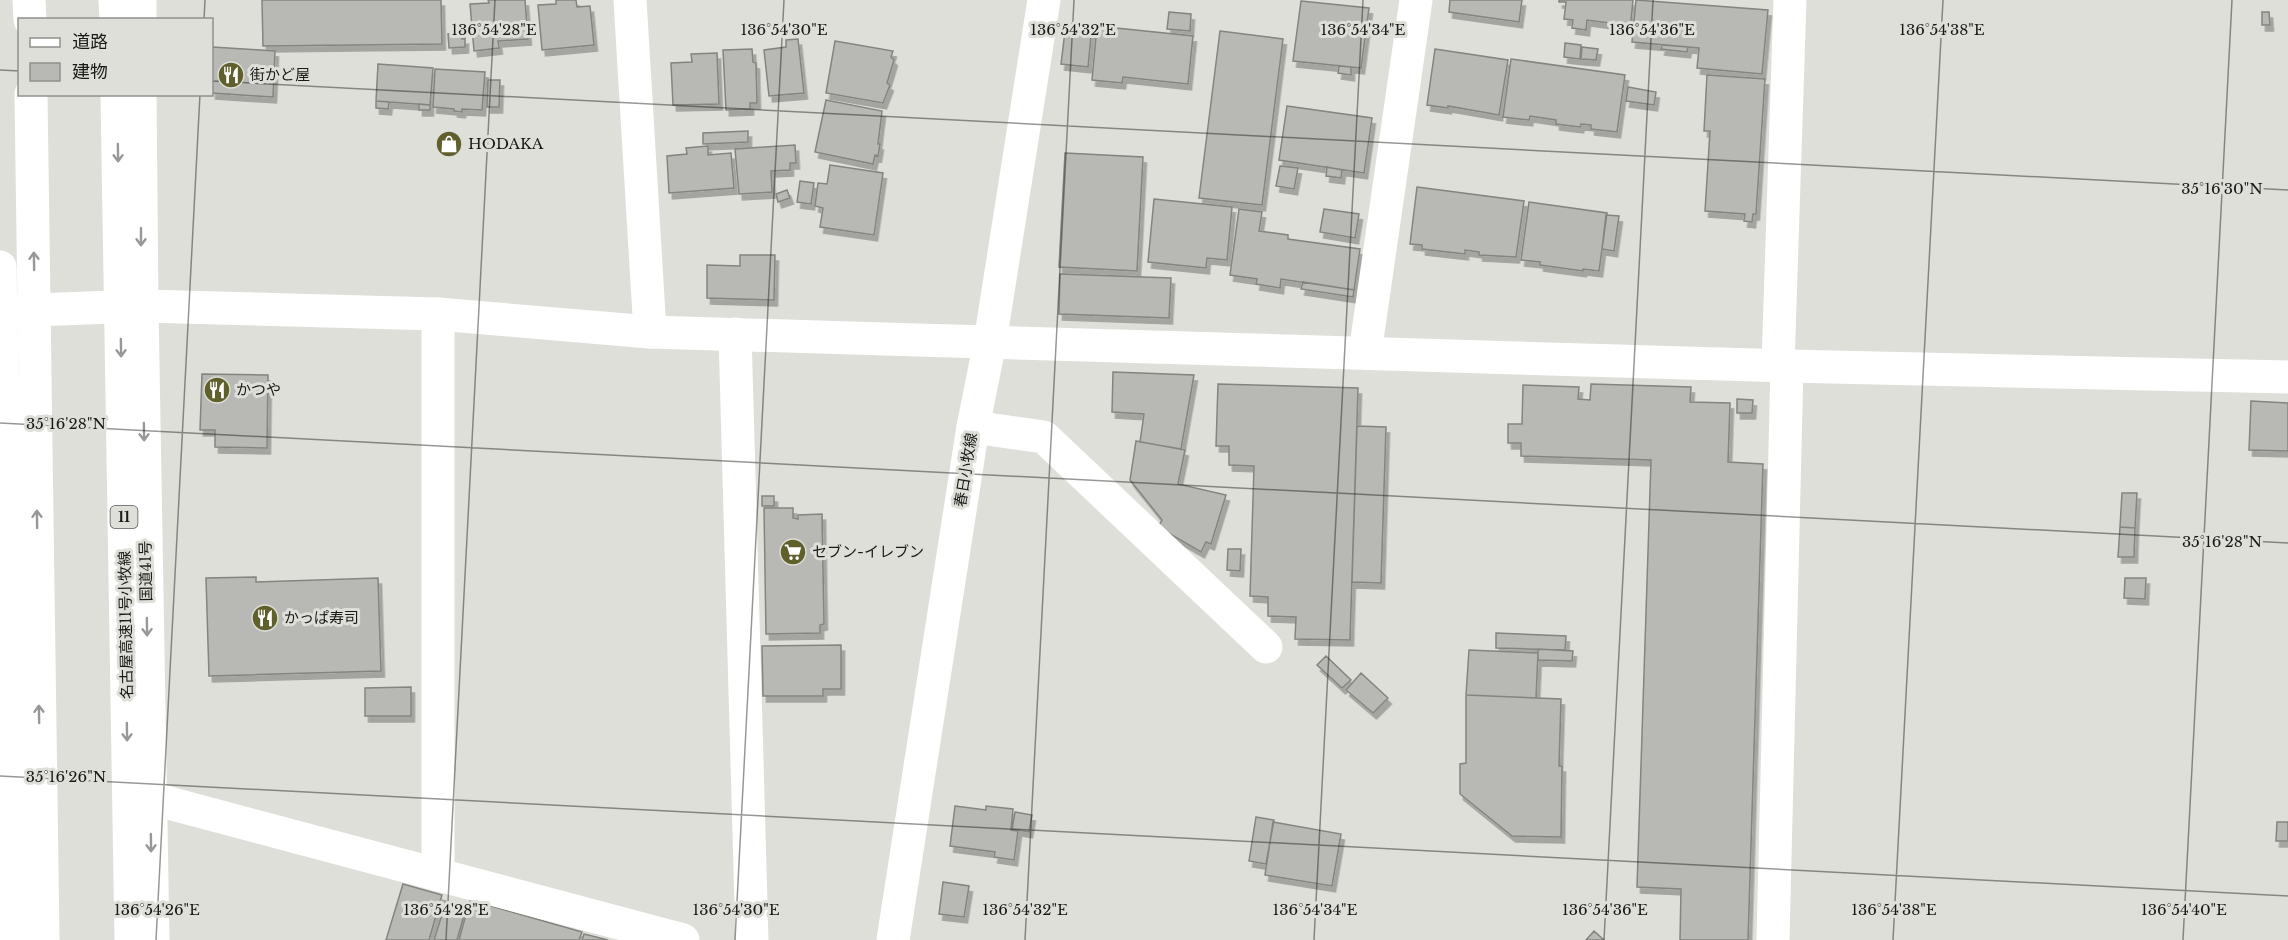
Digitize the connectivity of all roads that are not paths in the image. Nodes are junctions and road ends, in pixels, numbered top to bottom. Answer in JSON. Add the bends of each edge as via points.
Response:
{"nodes":[{"id":1,"x":29,"y":0,"type":"edge"},
{"id":2,"x":116,"y":0,"type":"edge"},
{"id":3,"x":140,"y":0,"type":"edge"},
{"id":4,"x":630,"y":0,"type":"edge"},
{"id":5,"x":1044,"y":0,"type":"edge"},
{"id":6,"x":1416,"y":0,"type":"edge"},
{"id":7,"x":1790,"y":0,"type":"edge"},
{"id":8,"x":30,"y":18,"type":"edge"},
{"id":9,"x":116,"y":18,"type":"edge"},
{"id":10,"x":140,"y":18,"type":"edge"},
{"id":11,"x":31,"y":96,"type":"edge"},
{"id":12,"x":117,"y":96,"type":"edge"},
{"id":13,"x":140,"y":96,"type":"edge"},
{"id":14,"x":0,"y":267,"type":"edge"},
{"id":15,"x":142,"y":306,"type":"junction"},
{"id":16,"x":0,"y":311,"type":"edge"},
{"id":17,"x":438,"y":314,"type":"junction"},
{"id":18,"x":650,"y":332,"type":"junction"},
{"id":19,"x":735,"y":334,"type":"junction"},
{"id":20,"x":990,"y":342,"type":"junction"},
{"id":21,"x":1365,"y":353,"type":"junction"},
{"id":22,"x":1782,"y":365,"type":"junction"},
{"id":23,"x":2288,"y":377,"type":"edge"},
{"id":24,"x":973,"y":427,"type":"junction"},
{"id":25,"x":1266,"y":647,"type":"dead end"},
{"id":26,"x":8,"y":724,"type":"junction"},
{"id":27,"x":150,"y":798,"type":"junction"},
{"id":28,"x":438,"y":875,"type":"junction"},
{"id":29,"x":14,"y":940,"type":"edge"},
{"id":30,"x":43,"y":940,"type":"edge"},
{"id":31,"x":57,"y":940,"type":"edge"},
{"id":32,"x":131,"y":940,"type":"edge"},
{"id":33,"x":153,"y":940,"type":"edge"},
{"id":34,"x":683,"y":940,"type":"edge"},
{"id":35,"x":752,"y":940,"type":"edge"},
{"id":36,"x":893,"y":940,"type":"edge"},
{"id":37,"x":1773,"y":940,"type":"edge"}],
"edges":[{"from":1,"to":8,"type":"main road"},
{"from":2,"to":9,"type":"main road"},
{"from":3,"to":10,"type":"main road"},
{"from":4,"to":18,"type":"main road"},
{"from":5,"to":20,"type":"main road","name":"春日小牧線"},
{"from":6,"to":21,"type":"main road"},
{"from":7,"to":22,"type":"main road"},
{"from":30,"to":11,"type":"main road","one_way":true},
{"from":12,"to":32,"type":"main road","name":"名古屋高速11号小牧線","number":"11","one_way":true},
{"from":13,"to":15,"type":"main road","name":"国道41号","one_way":true},
{"from":14,"to":16,"type":"main road"},
{"from":15,"to":16,"type":"main road"},
{"from":15,"to":17,"type":"main road"},
{"from":15,"to":27,"type":"main road","name":"国道41号","one_way":true},
{"from":16,"to":26,"type":"main road"},
{"from":17,"to":18,"type":"main road"},
{"from":17,"to":28,"type":"main road"},
{"from":18,"to":19,"type":"main road"},
{"from":19,"to":20,"type":"main road"},
{"from":19,"to":35,"type":"main road"},
{"from":20,"to":21,"type":"main road"},
{"from":20,"to":24,"type":"main road","name":"春日小牧線"},
{"from":21,"to":22,"type":"main road"},
{"from":22,"to":23,"type":"main road"},
{"from":22,"to":37,"type":"main road"},
{"from":24,"to":25,"type":"main road","via":[[1044,437]]},
{"from":24,"to":36,"type":"main road","name":"春日小牧線"},
{"from":26,"to":29,"type":"main road"},
{"from":26,"to":31,"type":"main road","via":[[27,757],[33,887]]},
{"from":27,"to":28,"type":"main road"},
{"from":27,"to":33,"type":"main road","name":"国道41号","one_way":true},
{"from":28,"to":34,"type":"main road"}]}
